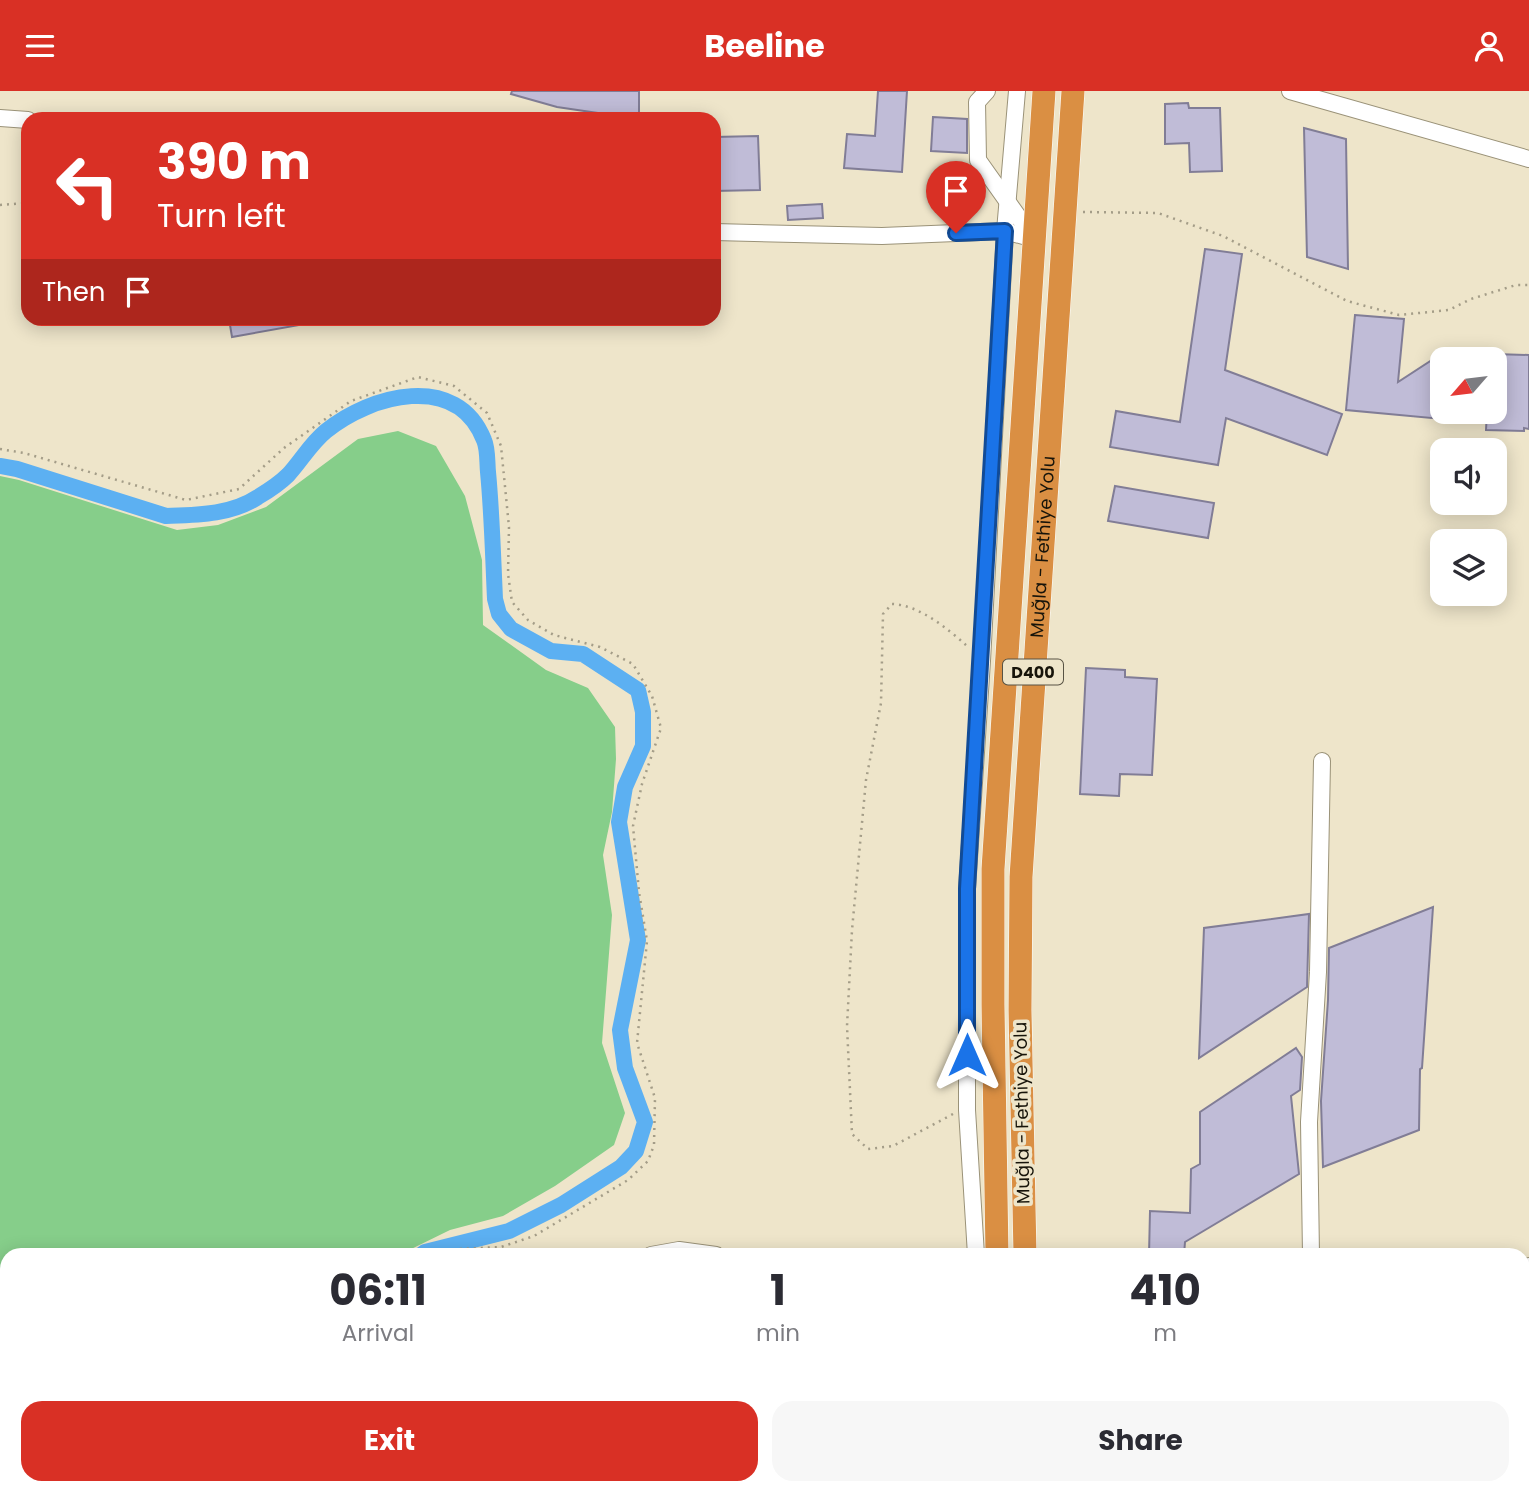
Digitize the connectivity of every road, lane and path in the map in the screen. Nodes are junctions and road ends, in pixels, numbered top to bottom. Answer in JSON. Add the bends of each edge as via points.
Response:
{"nodes":[{"id":1,"x":988,"y":91,"type":"edge"},
{"id":2,"x":1017,"y":91,"type":"edge"},
{"id":3,"x":1044,"y":91,"type":"edge"},
{"id":4,"x":1073,"y":91,"type":"edge"},
{"id":5,"x":1290,"y":91,"type":"edge"},
{"id":6,"x":0,"y":118,"type":"edge"},
{"id":7,"x":21,"y":120,"type":"edge"},
{"id":8,"x":1529,"y":159,"type":"edge"},
{"id":9,"x":1008,"y":202,"type":"junction"},
{"id":10,"x":21,"y":204,"type":"edge"},
{"id":11,"x":0,"y":205,"type":"edge"},
{"id":12,"x":1064,"y":212,"type":"junction"},
{"id":13,"x":1005,"y":231,"type":"junction"},
{"id":14,"x":721,"y":232,"type":"edge"},
{"id":15,"x":1034,"y":239,"type":"junction"},
{"id":16,"x":1529,"y":285,"type":"edge"},
{"id":17,"x":0,"y":449,"type":"edge"},
{"id":18,"x":982,"y":661,"type":"junction"},
{"id":19,"x":1322,"y":761,"type":"dead end"},
{"id":20,"x":994,"y":1109,"type":"junction"},
{"id":21,"x":967,"y":1110,"type":"junction"},
{"id":22,"x":480,"y":1248,"type":"edge"},
{"id":23,"x":976,"y":1248,"type":"edge"},
{"id":24,"x":997,"y":1248,"type":"edge"},
{"id":25,"x":1025,"y":1248,"type":"edge"},
{"id":26,"x":1311,"y":1248,"type":"edge"}],
"edges":[{"from":1,"to":9,"type":"street","via":[[977,102],[978,160]]},
{"from":2,"to":9,"type":"street"},
{"from":3,"to":15,"type":"highway","name":"Muğla - Fethiye Yolu","number":"D400"},
{"from":4,"to":12,"type":"highway","name":"Muğla - Fethiye Yolu","number":"D400"},
{"from":5,"to":8,"type":"street"},
{"from":6,"to":7,"type":"street"},
{"from":9,"to":13,"type":"street"},
{"from":9,"to":15,"type":"street"},
{"from":10,"to":11,"type":"path"},
{"from":12,"to":16,"type":"path","via":[[1158,213],[1223,236],[1347,301],[1399,315],[1448,310],[1516,285]]},
{"from":12,"to":25,"type":"highway","name":"Muğla - Fethiye Yolu","number":"D400","via":[[1021,877]]},
{"from":13,"to":14,"type":"street","via":[[882,236]]},
{"from":13,"to":15,"type":"street"},
{"from":13,"to":18,"type":"street"},
{"from":15,"to":20,"type":"highway","name":"Muğla - Fethiye Yolu","number":"D400","via":[[993,869]]},
{"from":17,"to":22,"type":"path","via":[[186,500],[239,489],[284,448],[351,401],[418,377],[454,386],[487,413],[501,446],[512,602],[528,620],[554,635],[600,647],[634,664],[652,696],[661,728],[633,826],[647,941],[637,1043],[655,1098],[654,1145],[648,1161],[628,1180],[534,1236],[501,1247]]},
{"from":18,"to":21,"type":"street","via":[[967,889]]},
{"from":18,"to":21,"type":"path","via":[[906,605],[892,604],[883,614],[881,703],[866,780],[847,1027],[852,1133],[868,1149],[893,1146]]},
{"from":19,"to":26,"type":"street","via":[[1318,972],[1309,1122]]},
{"from":20,"to":21,"type":"street"},
{"from":20,"to":24,"type":"highway","name":"Muğla - Fethiye Yolu","number":"D400"},
{"from":21,"to":23,"type":"street"}]}
